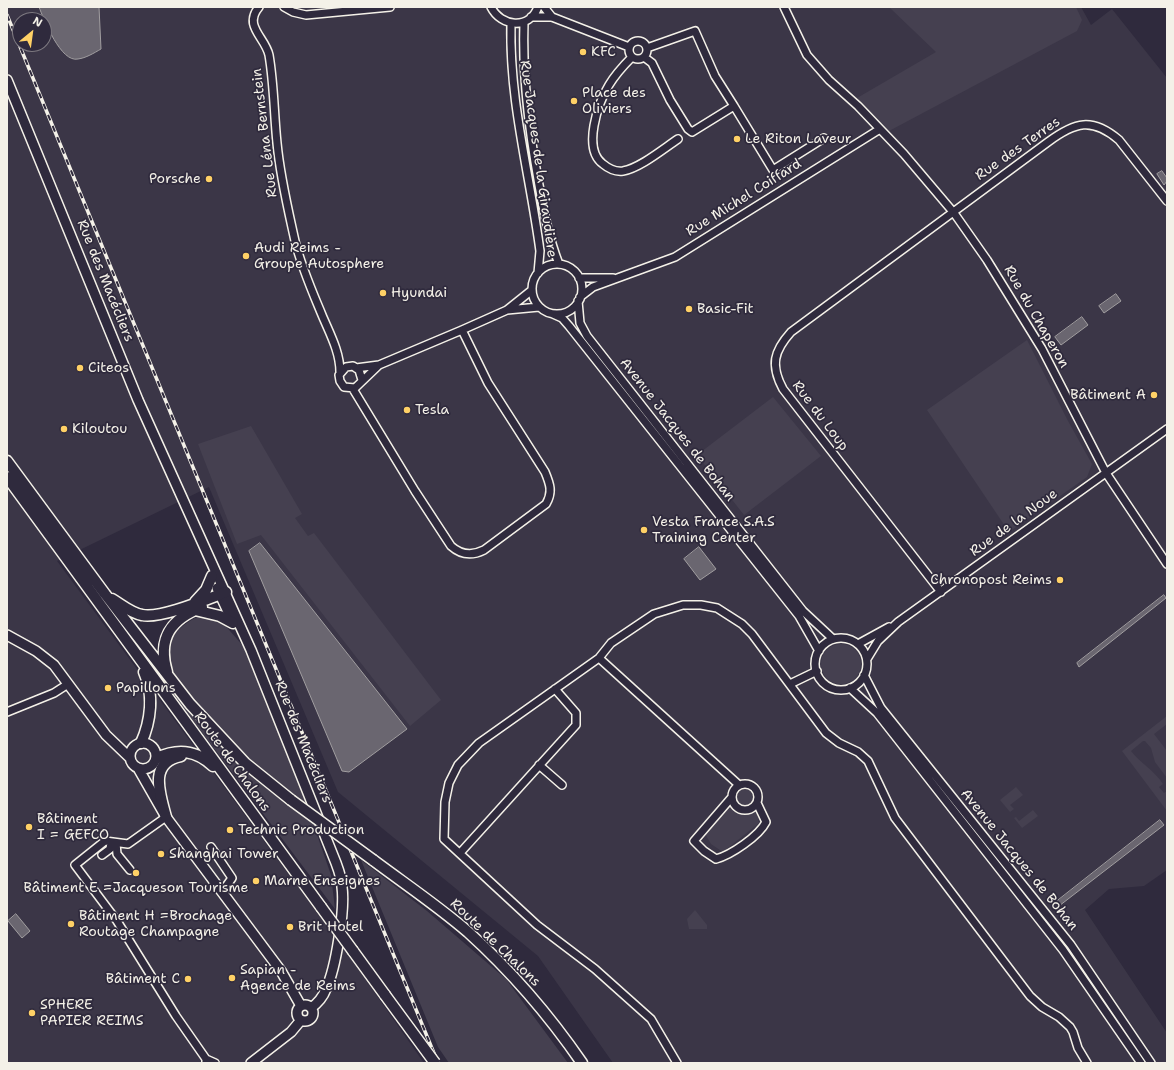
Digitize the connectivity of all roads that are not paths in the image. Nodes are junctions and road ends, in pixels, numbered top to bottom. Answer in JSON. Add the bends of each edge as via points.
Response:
{"nodes":[{"id":1,"x":258,"y":7,"type":"edge"},
{"id":2,"x":284,"y":7,"type":"edge"},
{"id":3,"x":390,"y":7,"type":"edge"},
{"id":4,"x":491,"y":7,"type":"edge"},
{"id":5,"x":538,"y":7,"type":"edge"},
{"id":6,"x":544,"y":7,"type":"edge"},
{"id":7,"x":784,"y":7,"type":"edge"},
{"id":8,"x":531,"y":17,"type":"junction"},
{"id":9,"x":552,"y":17,"type":"junction"},
{"id":10,"x":524,"y":22,"type":"junction"},
{"id":11,"x":511,"y":24,"type":"junction"},
{"id":12,"x":629,"y":47,"type":"junction"},
{"id":13,"x":647,"y":48,"type":"junction"},
{"id":14,"x":632,"y":57,"type":"junction"},
{"id":15,"x":644,"y":57,"type":"junction"},
{"id":16,"x":7,"y":80,"type":"edge"},
{"id":17,"x":734,"y":106,"type":"junction"},
{"id":18,"x":880,"y":130,"type":"junction"},
{"id":19,"x":824,"y":138,"type":"dead end"},
{"id":20,"x":678,"y":139,"type":"dead end"},
{"id":21,"x":1167,"y":201,"type":"edge"},
{"id":22,"x":954,"y":213,"type":"junction"},
{"id":23,"x":559,"y":264,"type":"junction"},
{"id":24,"x":538,"y":273,"type":"junction"},
{"id":25,"x":579,"y":278,"type":"junction"},
{"id":26,"x":617,"y":278,"type":"junction"},
{"id":27,"x":532,"y":290,"type":"junction"},
{"id":28,"x":579,"y":299,"type":"junction"},
{"id":29,"x":539,"y":307,"type":"junction"},
{"id":30,"x":507,"y":310,"type":"junction"},
{"id":31,"x":553,"y":314,"type":"junction"},
{"id":32,"x":462,"y":330,"type":"junction"},
{"id":33,"x":379,"y":365,"type":"junction"},
{"id":34,"x":356,"y":368,"type":"junction"},
{"id":35,"x":340,"y":372,"type":"junction"},
{"id":36,"x":362,"y":380,"type":"junction"},
{"id":37,"x":353,"y":389,"type":"junction"},
{"id":38,"x":1167,"y":429,"type":"edge"},
{"id":39,"x":7,"y":461,"type":"edge"},
{"id":40,"x":1106,"y":473,"type":"junction"},
{"id":41,"x":7,"y":477,"type":"edge"},
{"id":42,"x":179,"y":492,"type":"junction"},
{"id":43,"x":1167,"y":564,"type":"edge"},
{"id":44,"x":212,"y":576,"type":"junction"},
{"id":45,"x":941,"y":592,"type":"junction"},
{"id":46,"x":106,"y":594,"type":"junction"},
{"id":47,"x":224,"y":595,"type":"junction"},
{"id":48,"x":194,"y":607,"type":"junction"},
{"id":49,"x":898,"y":622,"type":"junction"},
{"id":50,"x":233,"y":623,"type":"junction"},
{"id":51,"x":7,"y":635,"type":"edge"},
{"id":52,"x":833,"y":639,"type":"junction"},
{"id":53,"x":129,"y":644,"type":"junction"},
{"id":54,"x":858,"y":644,"type":"junction"},
{"id":55,"x":251,"y":650,"type":"junction"},
{"id":56,"x":819,"y":650,"type":"junction"},
{"id":57,"x":599,"y":658,"type":"junction"},
{"id":58,"x":867,"y":659,"type":"junction"},
{"id":59,"x":817,"y":670,"type":"junction"},
{"id":60,"x":864,"y":675,"type":"junction"},
{"id":61,"x":168,"y":676,"type":"junction"},
{"id":62,"x":68,"y":684,"type":"junction"},
{"id":63,"x":790,"y":684,"type":"junction"},
{"id":64,"x":850,"y":688,"type":"junction"},
{"id":65,"x":555,"y":689,"type":"junction"},
{"id":66,"x":7,"y":712,"type":"edge"},
{"id":67,"x":138,"y":744,"type":"junction"},
{"id":68,"x":119,"y":746,"type":"junction"},
{"id":69,"x":196,"y":755,"type":"junction"},
{"id":70,"x":130,"y":758,"type":"junction"},
{"id":71,"x":154,"y":762,"type":"junction"},
{"id":72,"x":539,"y":765,"type":"junction"},
{"id":73,"x":138,"y":768,"type":"junction"},
{"id":74,"x":562,"y":785,"type":"dead end"},
{"id":75,"x":739,"y":785,"type":"junction"},
{"id":76,"x":152,"y":794,"type":"junction"},
{"id":77,"x":732,"y":797,"type":"junction"},
{"id":78,"x":757,"y":803,"type":"junction"},
{"id":79,"x":166,"y":816,"type":"junction"},
{"id":80,"x":268,"y":835,"type":"junction"},
{"id":81,"x":116,"y":843,"type":"junction"},
{"id":82,"x":211,"y":848,"type":"dead end"},
{"id":83,"x":460,"y":853,"type":"junction"},
{"id":84,"x":102,"y":855,"type":"dead end"},
{"id":85,"x":132,"y":869,"type":"dead end"},
{"id":86,"x":222,"y":892,"type":"junction"},
{"id":87,"x":301,"y":1006,"type":"junction"},
{"id":88,"x":311,"y":1008,"type":"junction"},
{"id":89,"x":301,"y":1020,"type":"junction"},
{"id":90,"x":206,"y":1061,"type":"edge"},
{"id":91,"x":215,"y":1063,"type":"edge"},
{"id":92,"x":251,"y":1063,"type":"edge"},
{"id":93,"x":435,"y":1063,"type":"edge"},
{"id":94,"x":582,"y":1063,"type":"edge"},
{"id":95,"x":677,"y":1063,"type":"edge"},
{"id":96,"x":1087,"y":1063,"type":"edge"},
{"id":97,"x":1141,"y":1063,"type":"edge"},
{"id":98,"x":1151,"y":1063,"type":"edge"}],
"edges":[{"from":1,"to":35,"type":"street","name":"Rue Léna Bernstein","via":[[252,22],[269,56],[279,166],[295,243],[337,350]]},
{"from":2,"to":3,"type":"street","via":[[306,15]]},
{"from":4,"to":11,"type":"street","via":[[501,20]]},
{"from":5,"to":8,"type":"street"},
{"from":6,"to":9,"type":"street"},
{"from":7,"to":18,"type":"street","name":"Rue du Chaperon","via":[[807,55]]},
{"from":8,"to":9,"type":"street"},
{"from":8,"to":10,"type":"street"},
{"from":9,"to":12,"type":"street"},
{"from":10,"to":11,"type":"street"},
{"from":10,"to":23,"type":"street","name":"Rue Jacques de la Giraudière","via":[[522,62],[530,136],[547,226]]},
{"from":11,"to":24,"type":"street","name":"Rue Jacques de la Giraudière","via":[[516,108],[540,251]]},
{"from":12,"to":13,"type":"street","via":[[638,41]]},
{"from":12,"to":14,"type":"street"},
{"from":13,"to":15,"type":"street"},
{"from":13,"to":17,"type":"street","via":[[695,31],[715,76]]},
{"from":14,"to":15,"type":"street"},
{"from":14,"to":20,"type":"street","via":[[608,86],[600,103],[593,141],[595,155],[608,168],[622,171]]},
{"from":15,"to":17,"type":"street","via":[[652,63],[670,100],[692,132]]},
{"from":16,"to":42,"type":"street","name":"Rue des Macécliers","via":[[138,400]]},
{"from":17,"to":19,"type":"street","via":[[773,170]]},
{"from":18,"to":22,"type":"street","name":"Rue du Chaperon"},
{"from":18,"to":26,"type":"street","name":"Rue Michel Coiffard","via":[[675,257]]},
{"from":21,"to":22,"type":"street","name":"Rue des Terres","via":[[1110,132],[1101,127],[1078,124],[1053,138]]},
{"from":22,"to":40,"type":"street","name":"Rue du Chaperon","via":[[987,260],[1042,349]]},
{"from":22,"to":45,"type":"street","name":"Rue du Loup","via":[[791,332],[777,352],[774,365],[783,389]]},
{"from":23,"to":24,"type":"street","via":[[551,265]]},
{"from":23,"to":25,"type":"street","via":[[574,271]]},
{"from":24,"to":27,"type":"street"},
{"from":25,"to":26,"type":"street","name":"Rue Michel Coiffard"},
{"from":25,"to":28,"type":"street","via":[[582,290]]},
{"from":26,"to":28,"type":"street","name":"Rue Michel Coiffard","via":[[593,287]]},
{"from":27,"to":29,"type":"street"},
{"from":27,"to":30,"type":"street"},
{"from":28,"to":31,"type":"street","via":[[568,311]]},
{"from":28,"to":52,"type":"street","name":"Avenue Jacques de Bohan","via":[[580,323],[587,336],[803,611]]},
{"from":29,"to":30,"type":"street"},
{"from":29,"to":31,"type":"street"},
{"from":30,"to":32,"type":"street"},
{"from":31,"to":56,"type":"street","name":"Avenue Jacques de Bohan","via":[[562,318],[799,616]]},
{"from":32,"to":33,"type":"street"},
{"from":32,"to":37,"type":"street","via":[[488,383],[545,472],[551,486],[550,498],[546,504],[484,550],[467,555],[451,546]]},
{"from":33,"to":34,"type":"street"},
{"from":33,"to":36,"type":"street"},
{"from":34,"to":35,"type":"street","via":[[346,367]]},
{"from":34,"to":36,"type":"street","via":[[361,373]]},
{"from":35,"to":37,"type":"street","via":[[341,384]]},
{"from":36,"to":37,"type":"street"},
{"from":38,"to":40,"type":"street"},
{"from":39,"to":46,"type":"main road","name":"Route de Chalons"},
{"from":40,"to":43,"type":"street","name":"Rue du Chaperon"},
{"from":40,"to":45,"type":"street","name":"Rue de la Noue"},
{"from":41,"to":53,"type":"main road","name":"Route de Chalons"},
{"from":42,"to":44,"type":"street","name":"Rue des Macécliers"},
{"from":42,"to":47,"type":"street","name":"Rue des Macécliers"},
{"from":44,"to":47,"type":"street","name":"Rue des Macécliers"},
{"from":44,"to":48,"type":"main road"},
{"from":45,"to":49,"type":"street","name":"Rue de la Noue"},
{"from":46,"to":48,"type":"main road","via":[[133,612],[148,616]]},
{"from":46,"to":61,"type":"main road","name":"Route de Chalons"},
{"from":47,"to":48,"type":"main road"},
{"from":47,"to":50,"type":"street","name":"Rue des Macécliers"},
{"from":47,"to":55,"type":"street","name":"Rue des Macécliers"},
{"from":48,"to":50,"type":"main road"},
{"from":48,"to":61,"type":"main road","via":[[176,620],[165,640],[163,652]]},
{"from":49,"to":54,"type":"street"},
{"from":49,"to":58,"type":"street","via":[[878,641]]},
{"from":50,"to":55,"type":"street","name":"Rue des Macécliers"},
{"from":51,"to":62,"type":"street","via":[[36,651],[54,665]]},
{"from":52,"to":54,"type":"street","via":[[846,638]]},
{"from":52,"to":56,"type":"street"},
{"from":53,"to":67,"type":"main road","via":[[150,684],[151,697],[145,732]]},
{"from":53,"to":80,"type":"main road","name":"Route de Chalons"},
{"from":54,"to":58,"type":"street"},
{"from":55,"to":88,"type":"street","name":"Rue des Macécliers","via":[[341,876],[342,909],[333,968],[327,988]]},
{"from":56,"to":59,"type":"street"},
{"from":57,"to":63,"type":"street","via":[[611,643],[654,614],[683,605],[701,605],[717,608],[742,624]]},
{"from":57,"to":65,"type":"street"},
{"from":57,"to":75,"type":"street"},
{"from":58,"to":60,"type":"street"},
{"from":59,"to":63,"type":"street"},
{"from":59,"to":64,"type":"street","via":[[829,686],[836,689]]},
{"from":60,"to":64,"type":"street","via":[[859,683]]},
{"from":60,"to":98,"type":"street","name":"Avenue Jacques de Bohan","via":[[881,708],[1071,945]]},
{"from":61,"to":94,"type":"main road","name":"Route de Chalons","bridge":true,"via":[[214,732],[261,778],[468,932],[528,993]]},
{"from":62,"to":66,"type":"street","via":[[54,693]]},
{"from":62,"to":68,"type":"street","via":[[106,735]]},
{"from":63,"to":96,"type":"street","via":[[832,739],[858,752],[868,761],[895,818],[1030,996],[1070,1026]]},
{"from":64,"to":97,"type":"street","name":"Avenue Jacques de Bohan","via":[[877,713],[1063,950]]},
{"from":65,"to":72,"type":"street","via":[[576,713],[576,725]]},
{"from":65,"to":83,"type":"street","via":[[479,743],[458,764],[449,783],[445,802],[444,839]]},
{"from":67,"to":68,"type":"street"},
{"from":67,"to":70,"type":"street","via":[[131,751]]},
{"from":67,"to":71,"type":"street","via":[[153,747],[156,751]]},
{"from":68,"to":70,"type":"street"},
{"from":69,"to":71,"type":"main road","via":[[177,751]]},
{"from":69,"to":79,"type":"main road","via":[[175,757],[165,762],[160,772],[160,795]]},
{"from":69,"to":80,"type":"main road","via":[[205,759],[215,769]]},
{"from":70,"to":73,"type":"street","via":[[132,764]]},
{"from":71,"to":73,"type":"street","via":[[145,770]]},
{"from":71,"to":76,"type":"street","via":[[150,776]]},
{"from":72,"to":74,"type":"street"},
{"from":72,"to":83,"type":"street"},
{"from":73,"to":76,"type":"street"},
{"from":75,"to":77,"type":"street"},
{"from":75,"to":78,"type":"street","via":[[748,784],[756,789],[759,797]]},
{"from":76,"to":79,"type":"street"},
{"from":77,"to":78,"type":"street","via":[[734,806],[742,811],[751,810]]},
{"from":77,"to":78,"type":"street","via":[[694,841],[716,859],[725,857],[762,830],[766,822]]},
{"from":79,"to":81,"type":"street","via":[[128,844]]},
{"from":79,"to":86,"type":"street"},
{"from":80,"to":93,"type":"main road","name":"Route de Chalons","bridge":true},
{"from":81,"to":84,"type":"street"},
{"from":81,"to":85,"type":"street","via":[[117,854]]},
{"from":81,"to":90,"type":"street","via":[[105,841],[75,865],[117,921]]},
{"from":82,"to":86,"type":"street","via":[[232,878]]},
{"from":83,"to":95,"type":"street","via":[[537,924],[595,969],[651,1019]]},
{"from":86,"to":87,"type":"street","via":[[281,971]]},
{"from":87,"to":88,"type":"street"},
{"from":87,"to":89,"type":"street","via":[[297,1012]]},
{"from":88,"to":89,"type":"street","via":[[313,1014],[310,1020]]},
{"from":89,"to":92,"type":"street","via":[[287,1035]]},
{"from":90,"to":91,"type":"street"}]}
